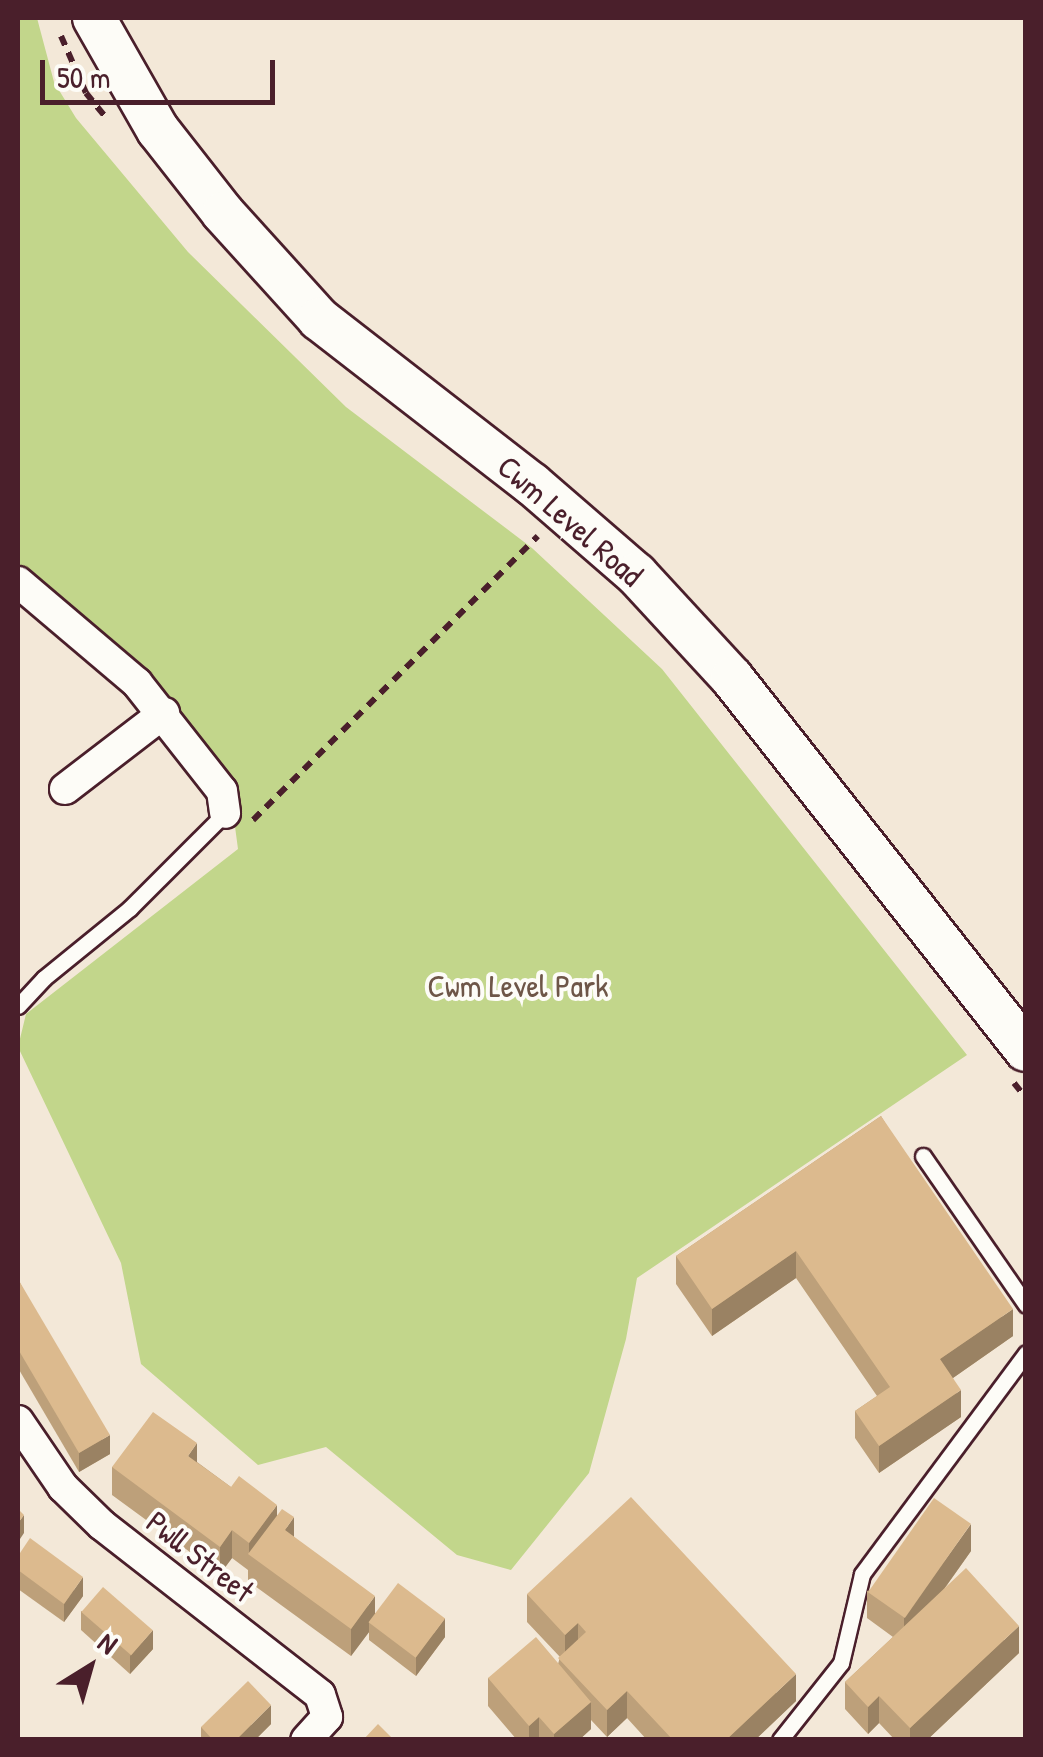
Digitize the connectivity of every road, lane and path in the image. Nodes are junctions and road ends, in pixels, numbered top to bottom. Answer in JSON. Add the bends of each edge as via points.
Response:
{"nodes":[{"id":1,"x":78,"y":24,"type":"edge"},
{"id":2,"x":118,"y":133,"type":"dead end"},
{"id":3,"x":545,"y":530,"type":"junction"},
{"id":4,"x":18,"y":582,"type":"edge"},
{"id":5,"x":164,"y":713,"type":"junction"},
{"id":6,"x":65,"y":788,"type":"dead end"},
{"id":7,"x":225,"y":814,"type":"joint"},
{"id":8,"x":202,"y":838,"type":"junction"},
{"id":9,"x":18,"y":1006,"type":"edge"},
{"id":10,"x":1016,"y":1062,"type":"edge"},
{"id":11,"x":1026,"y":1098,"type":"edge"},
{"id":12,"x":923,"y":1156,"type":"dead end"},
{"id":13,"x":1026,"y":1305,"type":"edge"},
{"id":14,"x":1026,"y":1354,"type":"edge"},
{"id":15,"x":18,"y":1421,"type":"edge"},
{"id":16,"x":307,"y":1739,"type":"edge"},
{"id":17,"x":780,"y":1740,"type":"edge"}],
"edges":[{"from":1,"to":2,"type":"path","via":[[86,93]]},
{"from":1,"to":3,"type":"street","name":"Cwm Level Road","via":[[223,213],[319,319]]},
{"from":3,"to":8,"type":"path","via":[[242,831]]},
{"from":3,"to":10,"type":"street","name":"Cwm Level Road","via":[[636,574],[732,678]]},
{"from":4,"to":5,"type":"street"},
{"from":5,"to":6,"type":"street"},
{"from":5,"to":7,"type":"street","via":[[222,791]]},
{"from":7,"to":8,"type":"lane"},
{"from":8,"to":9,"type":"lane"},
{"from":10,"to":11,"type":"path"},
{"from":12,"to":13,"type":"lane"},
{"from":14,"to":17,"type":"lane","via":[[862,1574],[841,1662]]},
{"from":15,"to":16,"type":"street","name":"Pwll Street","via":[[63,1488],[102,1525],[320,1695],[327,1717]]}]}
